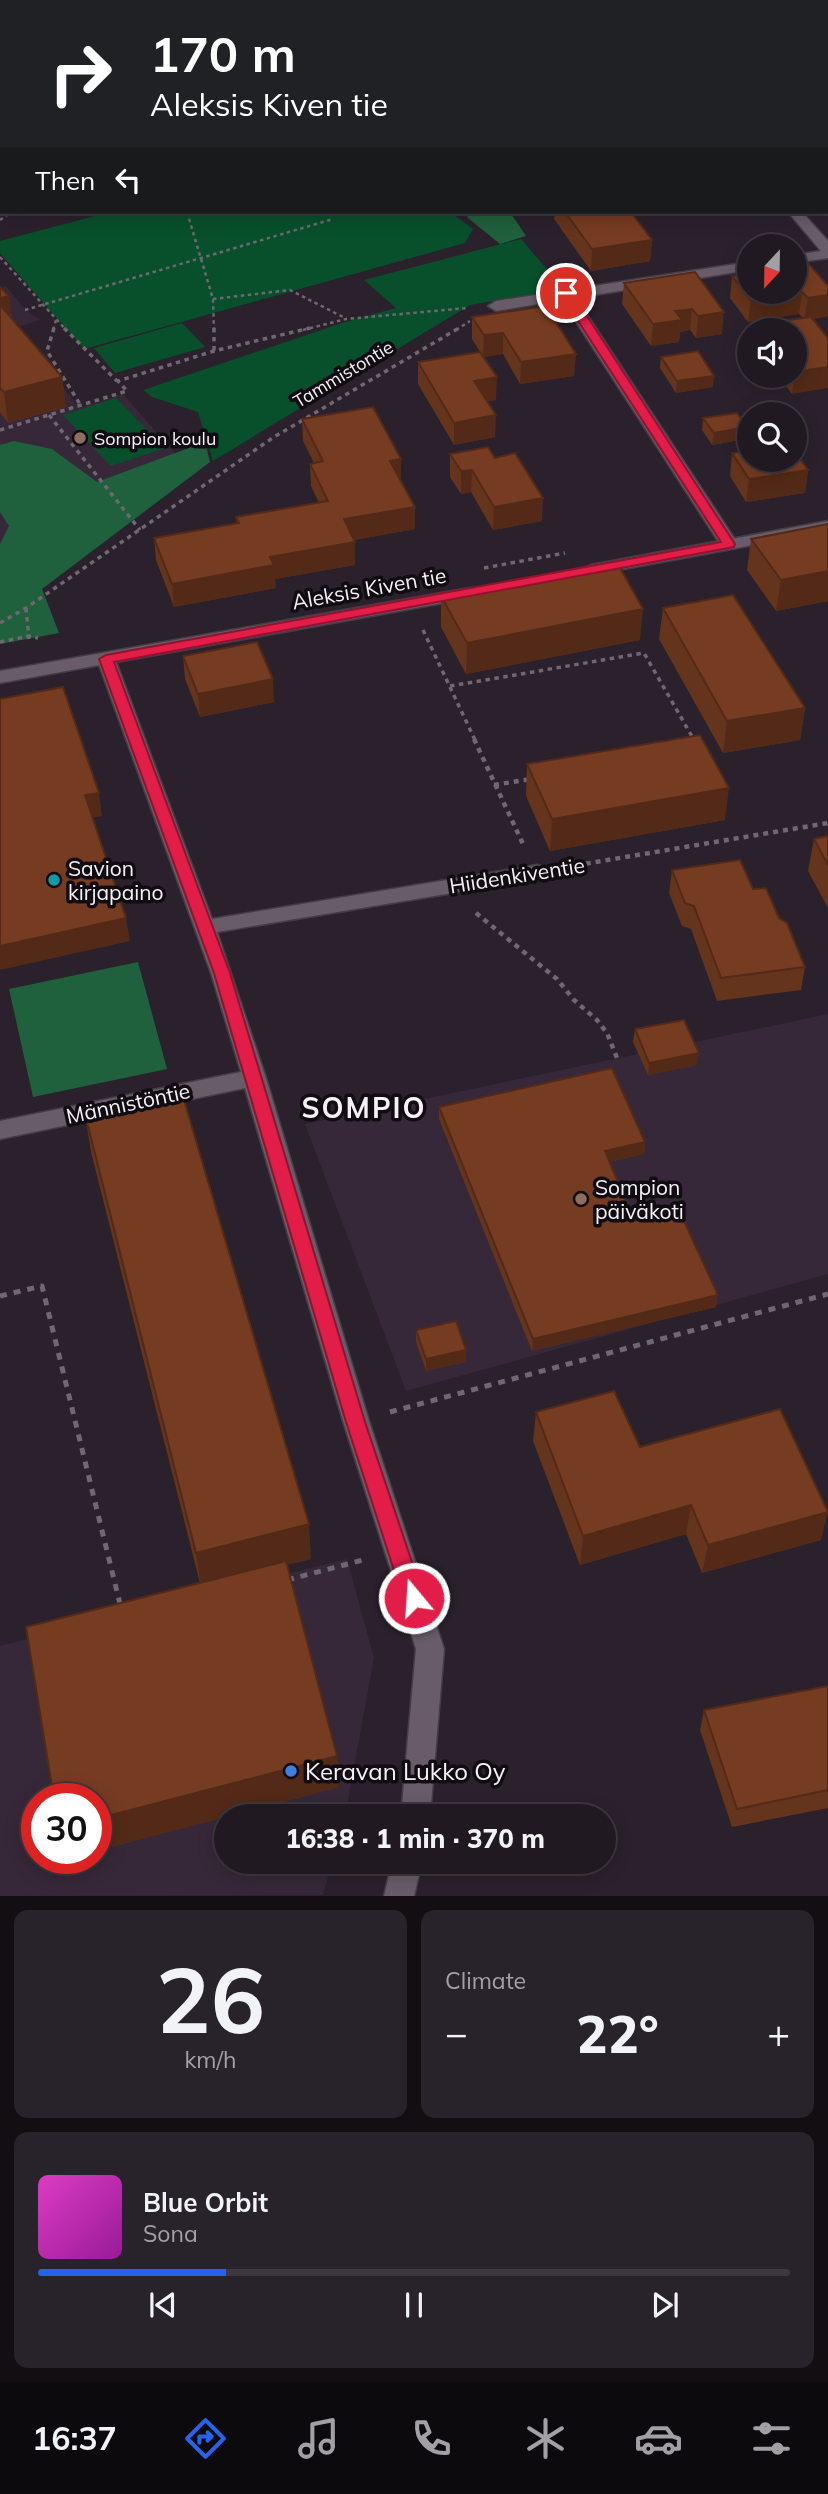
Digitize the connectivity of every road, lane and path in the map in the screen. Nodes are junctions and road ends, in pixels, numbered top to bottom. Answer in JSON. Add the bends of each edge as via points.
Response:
{"nodes":[{"id":1,"x":188,"y":214,"type":"edge"},
{"id":2,"x":797,"y":214,"type":"edge"},
{"id":3,"x":333,"y":219,"type":"dead end"},
{"id":4,"x":828,"y":252,"type":"edge"},
{"id":5,"x":807,"y":256,"type":"edge"},
{"id":6,"x":0,"y":257,"type":"edge"},
{"id":7,"x":201,"y":258,"type":"junction"},
{"id":8,"x":737,"y":268,"type":"edge"},
{"id":9,"x":566,"y":293,"type":"junction"},
{"id":10,"x":213,"y":299,"type":"junction"},
{"id":11,"x":41,"y":305,"type":"junction"},
{"id":12,"x":496,"y":306,"type":"junction"},
{"id":13,"x":25,"y":310,"type":"dead end"},
{"id":14,"x":346,"y":319,"type":"junction"},
{"id":15,"x":56,"y":320,"type":"junction"},
{"id":16,"x":214,"y":351,"type":"junction"},
{"id":17,"x":118,"y":381,"type":"junction"},
{"id":18,"x":81,"y":406,"type":"junction"},
{"id":19,"x":49,"y":415,"type":"junction"},
{"id":20,"x":0,"y":430,"type":"edge"},
{"id":21,"x":828,"y":526,"type":"edge"},
{"id":22,"x":140,"y":530,"type":"junction"},
{"id":23,"x":729,"y":544,"type":"junction"},
{"id":24,"x":570,"y":574,"type":"edge"},
{"id":25,"x":490,"y":589,"type":"edge"},
{"id":26,"x":411,"y":604,"type":"junction"},
{"id":27,"x":26,"y":608,"type":"junction"},
{"id":28,"x":0,"y":623,"type":"edge"},
{"id":29,"x":30,"y":649,"type":"dead end"},
{"id":30,"x":106,"y":659,"type":"junction"},
{"id":31,"x":0,"y":677,"type":"edge"},
{"id":32,"x":450,"y":685,"type":"junction"},
{"id":33,"x":699,"y":748,"type":"edge"},
{"id":34,"x":535,"y":778,"type":"edge"},
{"id":35,"x":494,"y":785,"type":"junction"},
{"id":36,"x":828,"y":823,"type":"edge"},
{"id":37,"x":537,"y":872,"type":"junction"},
{"id":38,"x":441,"y":888,"type":"junction"},
{"id":39,"x":206,"y":927,"type":"junction"},
{"id":40,"x":617,"y":1058,"type":"dead end"},
{"id":41,"x":255,"y":1078,"type":"junction"},
{"id":42,"x":0,"y":1130,"type":"edge"},
{"id":43,"x":828,"y":1294,"type":"edge"},
{"id":44,"x":0,"y":1296,"type":"edge"},
{"id":45,"x":356,"y":1422,"type":"junction"},
{"id":46,"x":367,"y":1559,"type":"dead end"},
{"id":47,"x":273,"y":1584,"type":"edge"},
{"id":48,"x":121,"y":1610,"type":"edge"},
{"id":49,"x":417,"y":1804,"type":"edge"},
{"id":50,"x":404,"y":1874,"type":"edge"},
{"id":51,"x":399,"y":1895,"type":"edge"}],
"edges":[{"from":1,"to":7,"type":"path"},
{"from":2,"to":4,"type":"street"},
{"from":3,"to":7,"type":"path"},
{"from":4,"to":5,"type":"street"},
{"from":6,"to":11,"type":"path"},
{"from":7,"to":10,"type":"path"},
{"from":7,"to":11,"type":"path"},
{"from":8,"to":9,"type":"street"},
{"from":9,"to":12,"type":"street"},
{"from":9,"to":23,"type":"street"},
{"from":10,"to":14,"type":"path","via":[[290,290]]},
{"from":10,"to":16,"type":"path"},
{"from":11,"to":13,"type":"path"},
{"from":11,"to":15,"type":"path"},
{"from":12,"to":14,"type":"path"},
{"from":12,"to":22,"type":"path","name":"Tammistontie","via":[[274,437]]},
{"from":14,"to":16,"type":"path"},
{"from":15,"to":17,"type":"path"},
{"from":15,"to":18,"type":"path","via":[[47,351]]},
{"from":16,"to":17,"type":"path"},
{"from":17,"to":18,"type":"path","via":[[127,391]]},
{"from":18,"to":19,"type":"path"},
{"from":19,"to":20,"type":"path"},
{"from":19,"to":22,"type":"path"},
{"from":21,"to":23,"type":"street"},
{"from":22,"to":27,"type":"path","name":"Tammistontie"},
{"from":23,"to":24,"type":"street"},
{"from":25,"to":26,"type":"street","name":"Aleksis Kiven tie"},
{"from":26,"to":30,"type":"street","name":"Aleksis Kiven tie"},
{"from":26,"to":32,"type":"path"},
{"from":27,"to":28,"type":"path","name":"Tammistontie"},
{"from":27,"to":29,"type":"path"},
{"from":30,"to":31,"type":"street","name":"Aleksis Kiven tie"},
{"from":30,"to":39,"type":"street"},
{"from":32,"to":33,"type":"path","via":[[644,653]]},
{"from":32,"to":35,"type":"path"},
{"from":34,"to":35,"type":"path"},
{"from":35,"to":37,"type":"path"},
{"from":36,"to":37,"type":"path","name":"Hiidenkiventie"},
{"from":37,"to":38,"type":"street","name":"Hiidenkiventie"},
{"from":38,"to":39,"type":"street","name":"Hiidenkiventie"},
{"from":38,"to":40,"type":"path","via":[[556,979],[607,1032]]},
{"from":39,"to":41,"type":"street"},
{"from":41,"to":42,"type":"street","name":"Männistöntie"},
{"from":41,"to":45,"type":"street"},
{"from":43,"to":45,"type":"path"},
{"from":44,"to":48,"type":"path","via":[[42,1286]]},
{"from":45,"to":49,"type":"street","via":[[430,1649]]},
{"from":46,"to":47,"type":"path"},
{"from":50,"to":51,"type":"street"}]}
